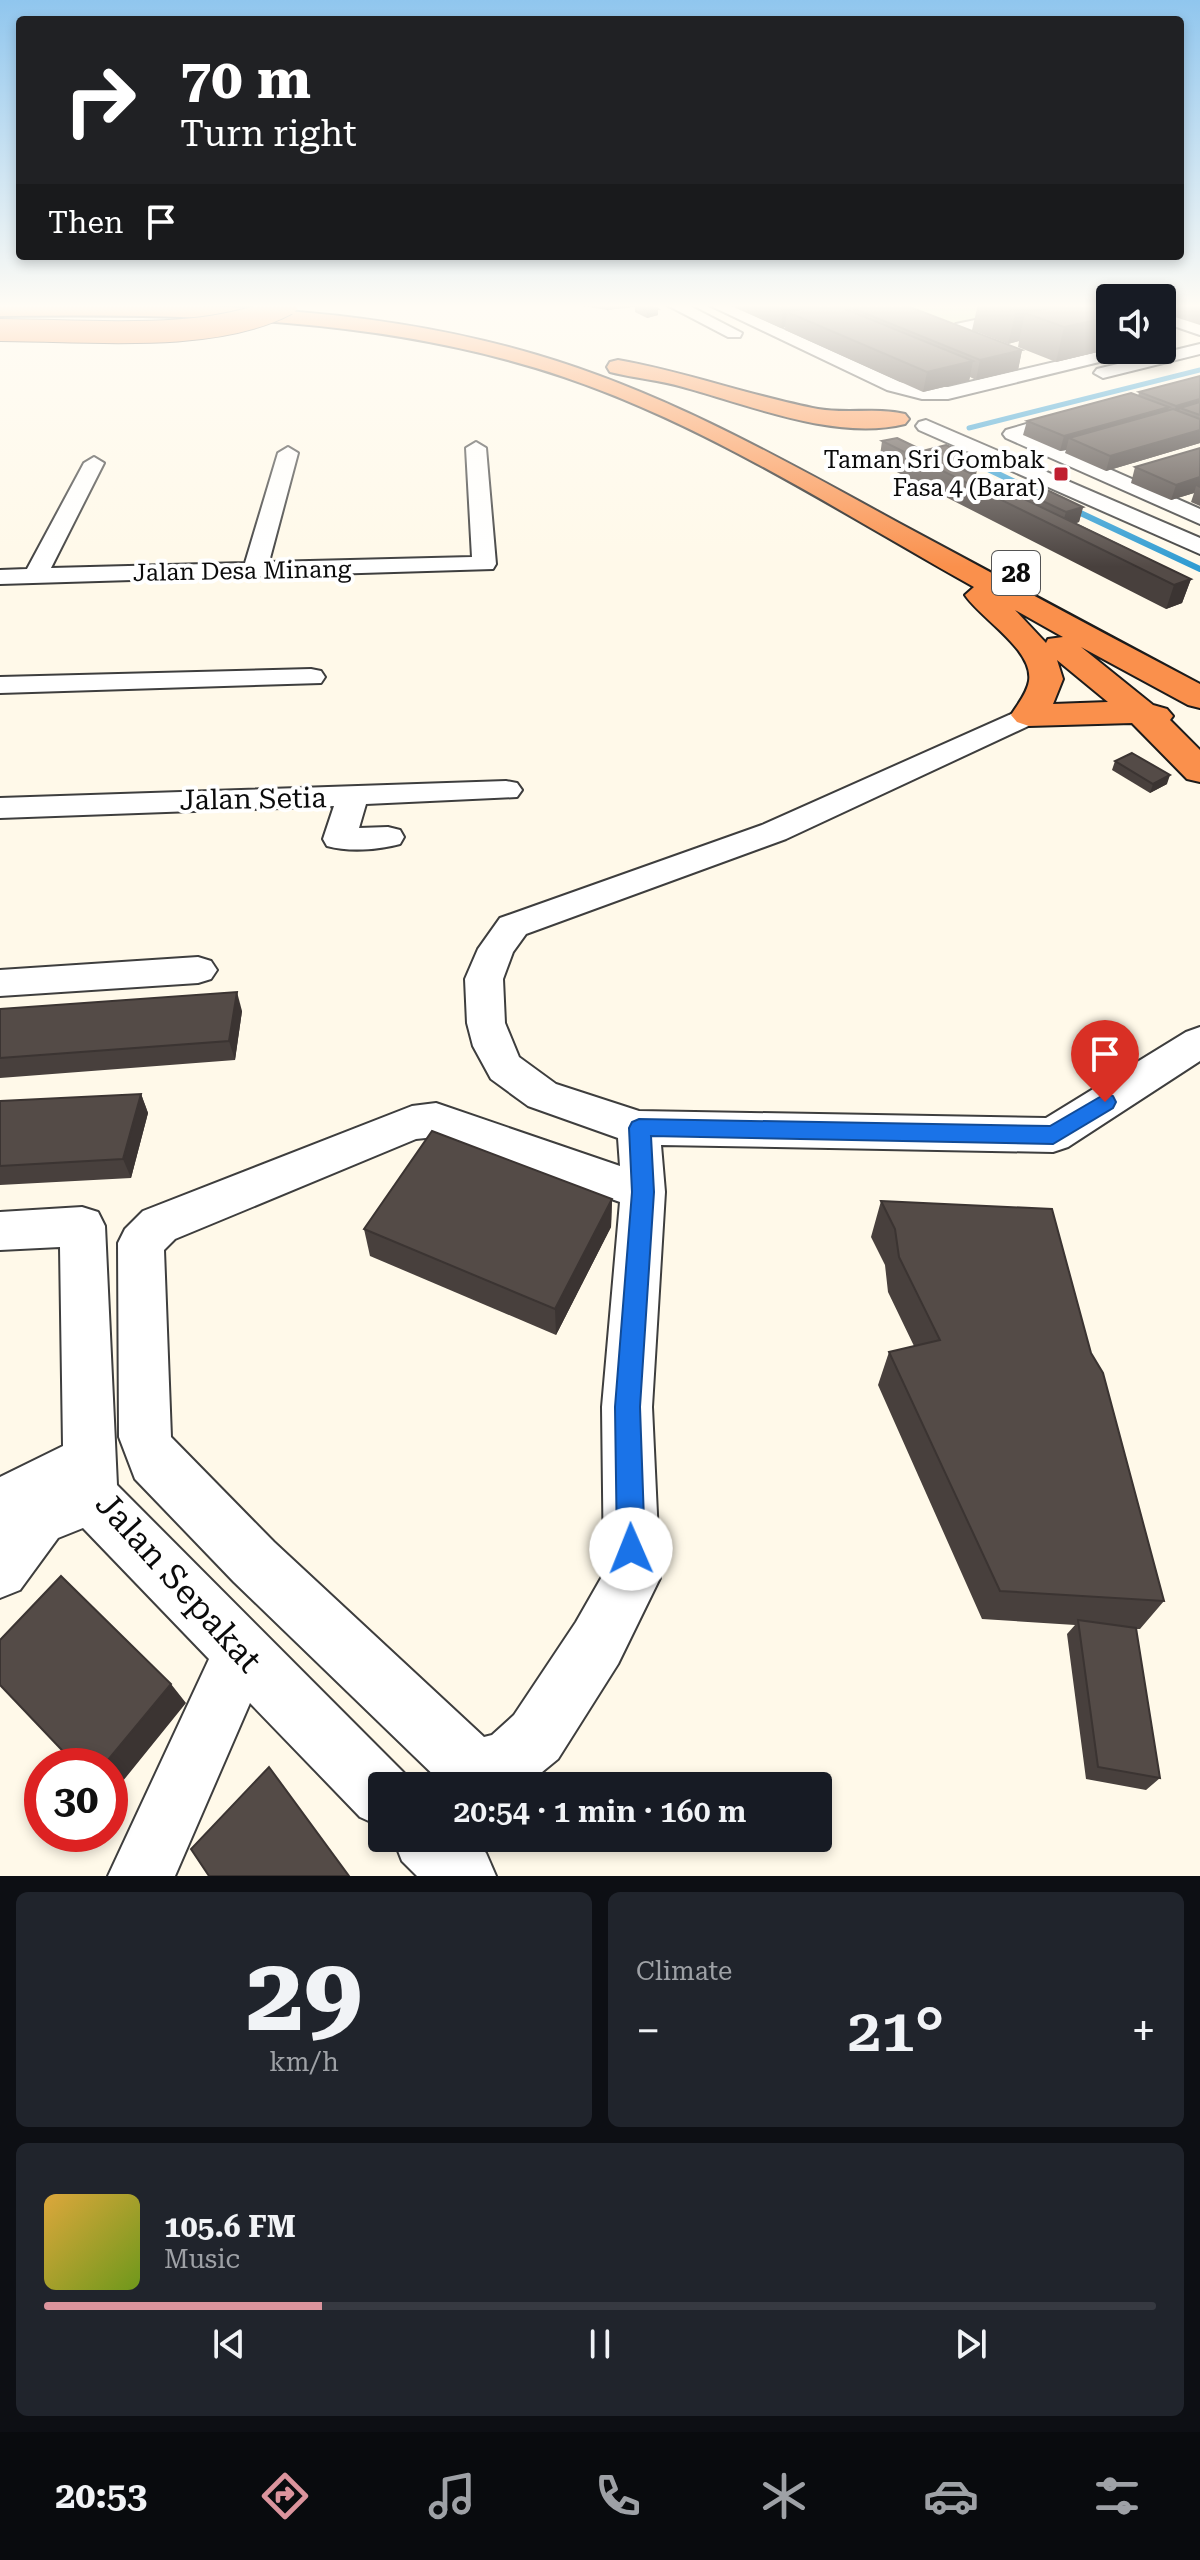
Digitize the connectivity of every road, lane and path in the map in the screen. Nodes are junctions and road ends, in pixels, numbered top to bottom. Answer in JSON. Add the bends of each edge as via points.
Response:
{"nodes":[{"id":1,"x":623,"y":392,"type":"edge"},
{"id":2,"x":651,"y":392,"type":"edge"},
{"id":3,"x":719,"y":392,"type":"edge"},
{"id":4,"x":923,"y":392,"type":"edge"},
{"id":5,"x":953,"y":392,"type":"edge"},
{"id":6,"x":981,"y":392,"type":"edge"},
{"id":7,"x":853,"y":397,"type":"dead end"},
{"id":8,"x":878,"y":401,"type":"dead end"},
{"id":9,"x":1086,"y":413,"type":"edge"},
{"id":10,"x":800,"y":414,"type":"junction"},
{"id":11,"x":913,"y":419,"type":"junction"},
{"id":12,"x":829,"y":441,"type":"dead end"},
{"id":13,"x":476,"y":448,"type":"dead end"},
{"id":14,"x":288,"y":453,"type":"dead end"},
{"id":15,"x":94,"y":463,"type":"dead end"},
{"id":16,"x":1143,"y":469,"type":"edge"},
{"id":17,"x":1114,"y":478,"type":"junction"},
{"id":18,"x":1200,"y":517,"type":"edge"},
{"id":19,"x":1200,"y":547,"type":"edge"},
{"id":20,"x":946,"y":560,"type":"junction"},
{"id":21,"x":255,"y":570,"type":"junction"},
{"id":22,"x":35,"y":576,"type":"junction"},
{"id":23,"x":0,"y":577,"type":"edge"},
{"id":24,"x":1200,"y":669,"type":"edge"},
{"id":25,"x":311,"y":677,"type":"dead end"},
{"id":26,"x":0,"y":685,"type":"edge"},
{"id":27,"x":1200,"y":698,"type":"edge"},
{"id":28,"x":1141,"y":712,"type":"junction"},
{"id":29,"x":1029,"y":715,"type":"junction"},
{"id":30,"x":1200,"y":727,"type":"edge"},
{"id":31,"x":1200,"y":771,"type":"edge"},
{"id":32,"x":506,"y":790,"type":"dead end"},
{"id":33,"x":352,"y":798,"type":"junction"},
{"id":34,"x":0,"y":808,"type":"edge"},
{"id":35,"x":388,"y":837,"type":"dead end"},
{"id":36,"x":198,"y":970,"type":"dead end"},
{"id":37,"x":0,"y":983,"type":"edge"},
{"id":38,"x":1200,"y":1042,"type":"edge"},
{"id":39,"x":639,"y":1128,"type":"junction"},
{"id":40,"x":643,"y":1192,"type":"junction"},
{"id":41,"x":0,"y":1231,"type":"edge"},
{"id":42,"x":92,"y":1479,"type":"junction"},
{"id":43,"x":0,"y":1505,"type":"edge"},
{"id":44,"x":0,"y":1570,"type":"edge"},
{"id":45,"x":242,"y":1654,"type":"junction"},
{"id":46,"x":368,"y":1781,"type":"edge"},
{"id":47,"x":439,"y":1852,"type":"edge"},
{"id":48,"x":141,"y":1876,"type":"edge"},
{"id":49,"x":463,"y":1876,"type":"edge"}],
"edges":[{"from":1,"to":20,"type":"highway","number":"28","via":[[673,412]]},
{"from":2,"to":24,"type":"highway","number":"28","via":[[829,472]]},
{"from":3,"to":10,"type":"highway"},
{"from":4,"to":5,"type":"street"},
{"from":6,"to":11,"type":"street"},
{"from":7,"to":10,"type":"highway","via":[[833,409]]},
{"from":8,"to":11,"type":"street"},
{"from":9,"to":17,"type":"street","via":[[1013,434]]},
{"from":10,"to":11,"type":"highway","via":[[870,422]]},
{"from":11,"to":12,"type":"highway"},
{"from":11,"to":19,"type":"street"},
{"from":13,"to":21,"type":"street","name":"Jalan Desa Minang","via":[[484,564]]},
{"from":14,"to":21,"type":"street"},
{"from":15,"to":22,"type":"street"},
{"from":16,"to":17,"type":"street"},
{"from":17,"to":18,"type":"street"},
{"from":20,"to":27,"type":"highway","number":"28"},
{"from":20,"to":28,"type":"highway"},
{"from":20,"to":29,"type":"highway","via":[[1035,650],[1047,674]]},
{"from":21,"to":22,"type":"street","name":"Jalan Desa Minang"},
{"from":22,"to":23,"type":"street","name":"Jalan Desa Minang"},
{"from":25,"to":26,"type":"street"},
{"from":28,"to":29,"type":"highway"},
{"from":28,"to":30,"type":"highway"},
{"from":28,"to":31,"type":"highway"},
{"from":29,"to":39,"type":"street","via":[[774,832],[513,926],[484,979],[486,1023],[505,1068],[542,1095]]},
{"from":32,"to":33,"type":"street","name":"Jalan Setia"},
{"from":33,"to":34,"type":"street","name":"Jalan Setia"},
{"from":33,"to":35,"type":"street","via":[[339,839]]},
{"from":36,"to":37,"type":"street"},
{"from":38,"to":39,"type":"street","via":[[1053,1135]]},
{"from":39,"to":40,"type":"street"},
{"from":40,"to":40,"type":"street","via":[[436,1120],[424,1121],[159,1225],[141,1243],[145,1437],[154,1460],[474,1771],[508,1762],[536,1737],[632,1578],[627,1407]]},
{"from":41,"to":42,"type":"street","name":"Jalan Sepakat","via":[[82,1226]]},
{"from":42,"to":43,"type":"street"},
{"from":42,"to":44,"type":"street","via":[[39,1519]]},
{"from":42,"to":45,"type":"street","name":"Jalan Sepakat"},
{"from":45,"to":46,"type":"street","name":"Jalan Sepakat"},
{"from":45,"to":48,"type":"street"},
{"from":47,"to":49,"type":"street"}]}
